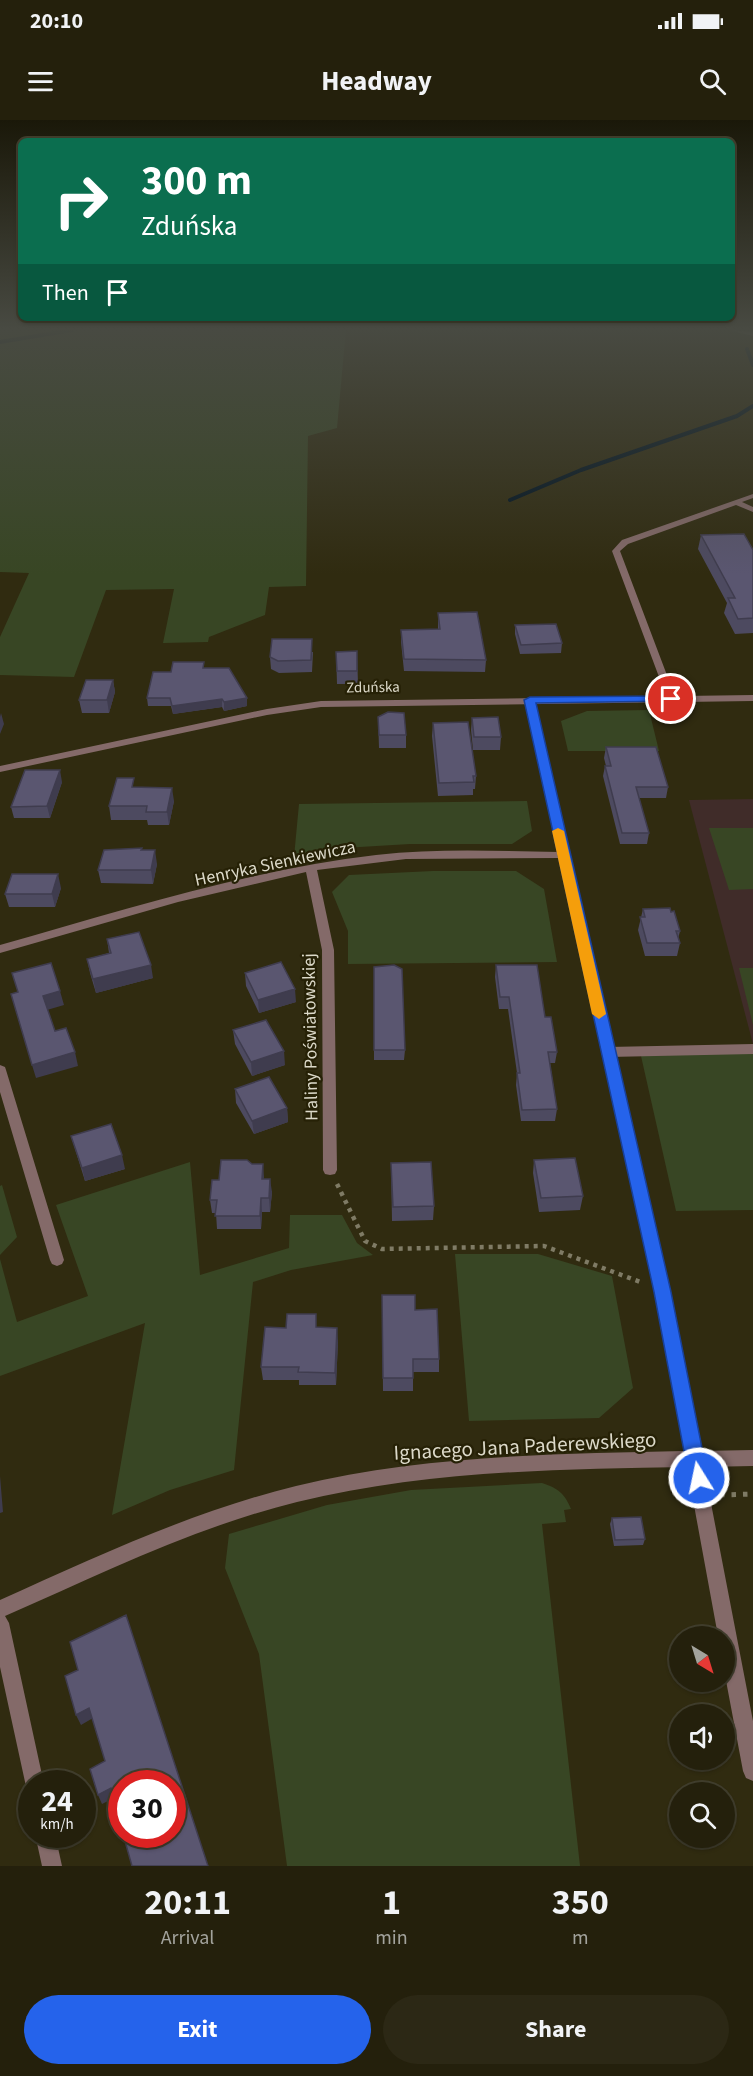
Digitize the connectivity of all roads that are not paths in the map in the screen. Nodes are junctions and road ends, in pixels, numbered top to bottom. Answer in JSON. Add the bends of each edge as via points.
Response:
{"nodes":[{"id":1,"x":753,"y":496,"type":"edge"},
{"id":2,"x":736,"y":502,"type":"junction"},
{"id":3,"x":753,"y":510,"type":"edge"},
{"id":4,"x":753,"y":698,"type":"edge"},
{"id":5,"x":671,"y":699,"type":"junction"},
{"id":6,"x":530,"y":700,"type":"junction"},
{"id":7,"x":0,"y":769,"type":"edge"},
{"id":8,"x":563,"y":855,"type":"junction"},
{"id":9,"x":311,"y":868,"type":"junction"},
{"id":10,"x":0,"y":949,"type":"edge"},
{"id":11,"x":753,"y":1048,"type":"edge"},
{"id":12,"x":608,"y":1052,"type":"junction"},
{"id":13,"x":0,"y":1070,"type":"edge"},
{"id":14,"x":330,"y":1170,"type":"road end"},
{"id":15,"x":57,"y":1260,"type":"dead end"},
{"id":16,"x":753,"y":1458,"type":"edge"},
{"id":17,"x":696,"y":1460,"type":"junction"},
{"id":18,"x":0,"y":1609,"type":"edge"},
{"id":19,"x":0,"y":1623,"type":"edge"},
{"id":20,"x":31,"y":1770,"type":"edge"},
{"id":21,"x":753,"y":1771,"type":"edge"},
{"id":22,"x":48,"y":1848,"type":"edge"},
{"id":23,"x":52,"y":1866,"type":"edge"}],
"edges":[{"from":1,"to":2,"type":"street"},
{"from":2,"to":3,"type":"street"},
{"from":2,"to":5,"type":"street","via":[[625,542],[616,551]]},
{"from":4,"to":5,"type":"street","name":"Zduńska"},
{"from":5,"to":6,"type":"street","name":"Zduńska"},
{"from":6,"to":7,"type":"street","name":"Zduńska","via":[[351,702],[298,707]]},
{"from":6,"to":8,"type":"street"},
{"from":8,"to":9,"type":"street","name":"Henryka Sienkiewicza","via":[[426,856]]},
{"from":8,"to":12,"type":"street"},
{"from":9,"to":10,"type":"street","name":"Henryka Sienkiewicza"},
{"from":9,"to":14,"type":"street","name":"Haliny Poświatowskiej","via":[[328,950]]},
{"from":11,"to":12,"type":"street"},
{"from":12,"to":17,"type":"street"},
{"from":13,"to":15,"type":"street"},
{"from":16,"to":17,"type":"street","name":"Ignacego Jana Paderewskiego"},
{"from":17,"to":18,"type":"street","name":"Ignacego Jana Paderewskiego","via":[[494,1466],[396,1474],[297,1494],[179,1530]]},
{"from":17,"to":21,"type":"street"},
{"from":19,"to":20,"type":"street"},
{"from":22,"to":23,"type":"street"}]}
